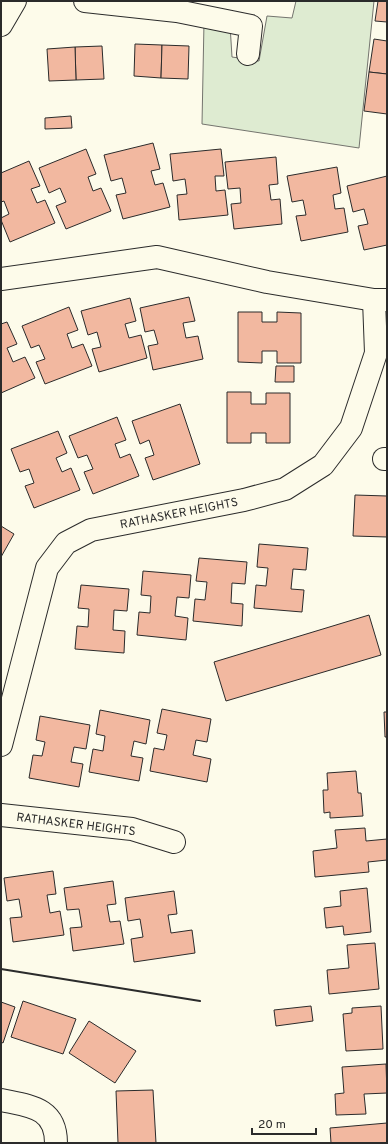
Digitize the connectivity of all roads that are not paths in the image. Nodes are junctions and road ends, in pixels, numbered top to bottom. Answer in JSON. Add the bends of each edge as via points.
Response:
{"nodes":[{"id":1,"x":15,"y":1,"type":"edge"},
{"id":2,"x":85,"y":1,"type":"edge"},
{"id":3,"x":1,"y":25,"type":"edge"},
{"id":4,"x":248,"y":54,"type":"dead end"},
{"id":5,"x":1,"y":279,"type":"edge"},
{"id":6,"x":380,"y":300,"type":"edge"},
{"id":7,"x":1,"y":745,"type":"edge"},
{"id":8,"x":1,"y":815,"type":"edge"},
{"id":9,"x":174,"y":842,"type":"dead end"},
{"id":10,"x":1,"y":1100,"type":"edge"},
{"id":11,"x":56,"y":1143,"type":"edge"}],
"edges":[{"from":1,"to":3,"type":"street"},
{"from":2,"to":4,"type":"street","via":[[177,11],[251,26]]},
{"from":5,"to":6,"type":"street","name":"RATHASKER HEIGHTS","via":[[157,257],[267,282]]},
{"from":6,"to":7,"type":"street","name":"RATHASKER HEIGHTS","via":[[376,353],[351,428],[323,465],[285,489],[236,502],[91,530],[66,543],[47,568]]},
{"from":8,"to":9,"type":"street","name":"RATHASKER HEIGHTS","via":[[132,829]]},
{"from":10,"to":11,"type":"street","via":[[40,1109],[52,1122]]}]}
